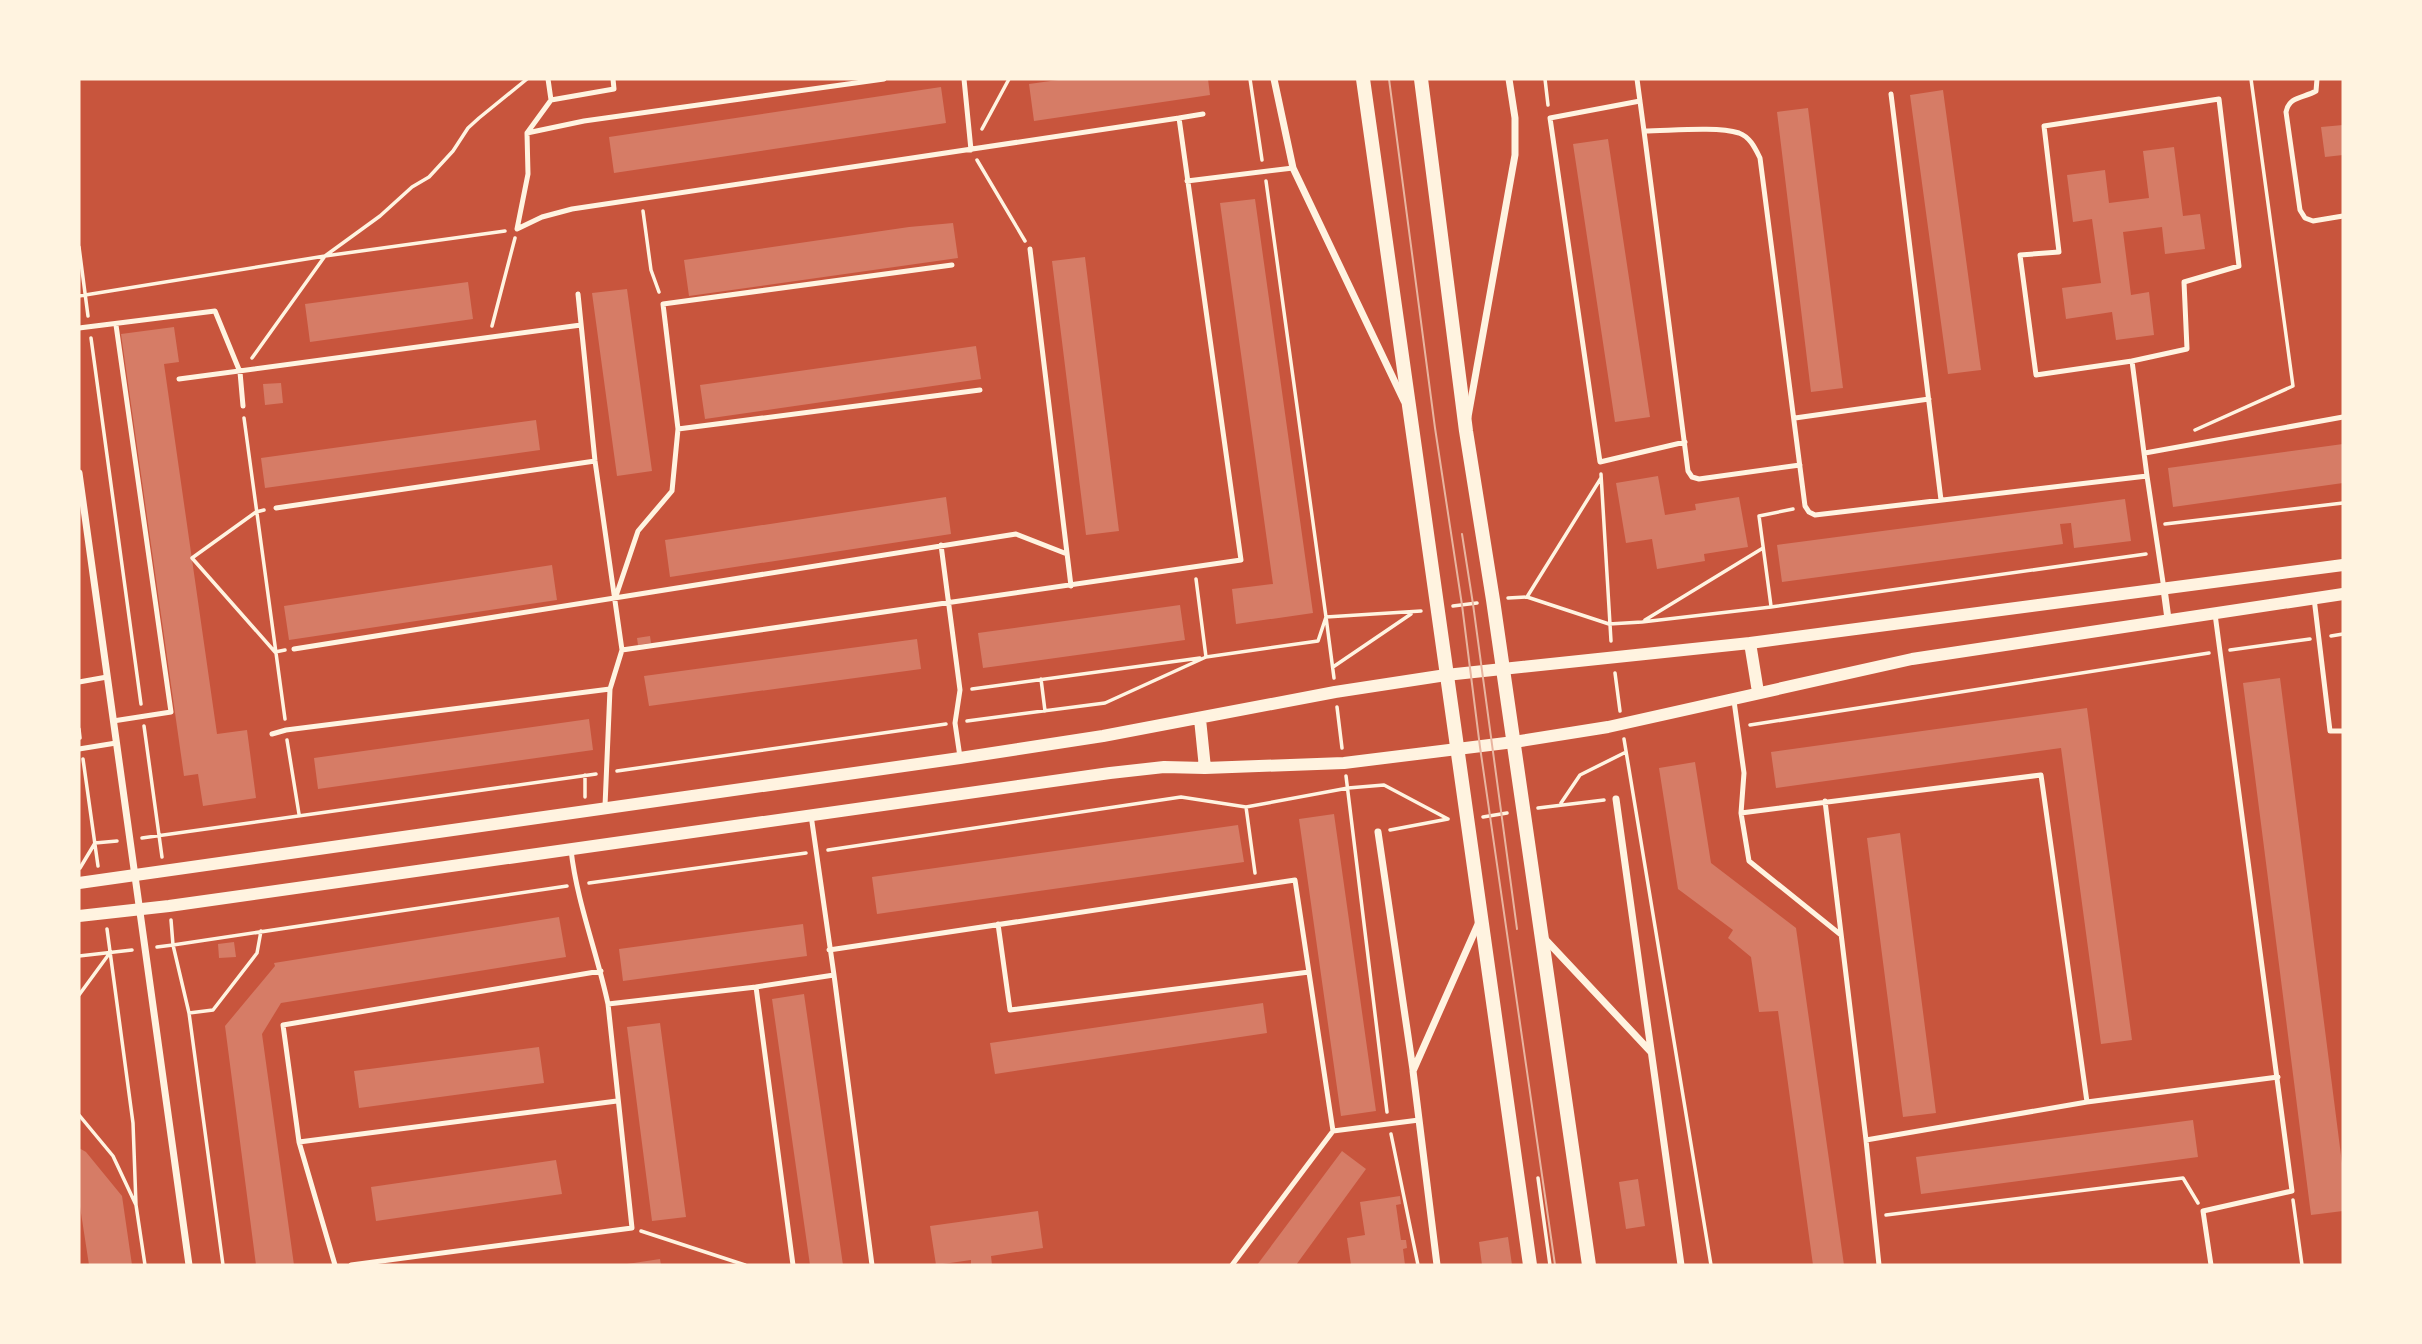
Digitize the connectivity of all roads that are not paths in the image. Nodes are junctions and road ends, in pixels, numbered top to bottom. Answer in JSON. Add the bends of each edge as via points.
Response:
{"nodes":[{"id":1,"x":548,"y":79,"type":"edge"},
{"id":2,"x":613,"y":79,"type":"edge"},
{"id":3,"x":884,"y":79,"type":"edge"},
{"id":4,"x":964,"y":79,"type":"edge"},
{"id":5,"x":1274,"y":79,"type":"edge"},
{"id":6,"x":1363,"y":79,"type":"edge"},
{"id":7,"x":1421,"y":79,"type":"edge"},
{"id":8,"x":1509,"y":79,"type":"edge"},
{"id":9,"x":1637,"y":79,"type":"edge"},
{"id":10,"x":2318,"y":79,"type":"edge"},
{"id":11,"x":1891,"y":94,"type":"dead end"},
{"id":12,"x":551,"y":100,"type":"junction"},
{"id":13,"x":1640,"y":101,"type":"junction"},
{"id":14,"x":1203,"y":114,"type":"dead end"},
{"id":15,"x":1178,"y":118,"type":"junction"},
{"id":16,"x":1644,"y":131,"type":"junction"},
{"id":17,"x":527,"y":133,"type":"junction"},
{"id":18,"x":971,"y":150,"type":"junction"},
{"id":19,"x":1293,"y":168,"type":"junction"},
{"id":20,"x":1187,"y":181,"type":"junction"},
{"id":21,"x":2343,"y":216,"type":"edge"},
{"id":22,"x":1030,"y":249,"type":"road end"},
{"id":23,"x":952,"y":265,"type":"dead end"},
{"id":24,"x":578,"y":294,"type":"dead end"},
{"id":25,"x":116,"y":325,"type":"junction"},
{"id":26,"x":581,"y":325,"type":"junction"},
{"id":27,"x":79,"y":328,"type":"edge"},
{"id":28,"x":2132,"y":361,"type":"junction"},
{"id":29,"x":240,"y":372,"type":"junction"},
{"id":30,"x":179,"y":379,"type":"dead end"},
{"id":31,"x":979,"y":390,"type":"dead end"},
{"id":32,"x":1929,"y":399,"type":"junction"},
{"id":33,"x":243,"y":406,"type":"dead end"},
{"id":34,"x":1408,"y":409,"type":"junction"},
{"id":35,"x":2343,"y":417,"type":"edge"},
{"id":36,"x":1795,"y":418,"type":"junction"},
{"id":37,"x":678,"y":429,"type":"junction"},
{"id":38,"x":1466,"y":431,"type":"junction"},
{"id":39,"x":1685,"y":442,"type":"junction"},
{"id":40,"x":2145,"y":453,"type":"junction"},
{"id":41,"x":595,"y":461,"type":"junction"},
{"id":42,"x":1800,"y":466,"type":"junction"},
{"id":43,"x":79,"y":473,"type":"edge"},
{"id":44,"x":2147,"y":475,"type":"junction"},
{"id":45,"x":1941,"y":500,"type":"junction"},
{"id":46,"x":276,"y":508,"type":"road end"},
{"id":47,"x":941,"y":545,"type":"junction"},
{"id":48,"x":1066,"y":554,"type":"junction"},
{"id":49,"x":2343,"y":565,"type":"edge"},
{"id":50,"x":1071,"y":586,"type":"junction"},
{"id":51,"x":2164,"y":589,"type":"junction"},
{"id":52,"x":2343,"y":594,"type":"edge"},
{"id":53,"x":2314,"y":597,"type":"junction"},
{"id":54,"x":615,"y":599,"type":"junction"},
{"id":55,"x":947,"y":604,"type":"junction"},
{"id":56,"x":2215,"y":613,"type":"junction"},
{"id":57,"x":2168,"y":620,"type":"junction"},
{"id":58,"x":1750,"y":643,"type":"junction"},
{"id":59,"x":294,"y":649,"type":"road end"},
{"id":60,"x":622,"y":650,"type":"junction"},
{"id":61,"x":1503,"y":667,"type":"junction"},
{"id":62,"x":1446,"y":675,"type":"junction"},
{"id":63,"x":107,"y":677,"type":"junction"},
{"id":64,"x":79,"y":681,"type":"edge"},
{"id":65,"x":610,"y":689,"type":"junction"},
{"id":66,"x":1758,"y":692,"type":"junction"},
{"id":67,"x":1734,"y":698,"type":"junction"},
{"id":68,"x":1200,"y":719,"type":"junction"},
{"id":69,"x":113,"y":721,"type":"junction"},
{"id":70,"x":2343,"y":731,"type":"edge"},
{"id":71,"x":272,"y":734,"type":"dead end"},
{"id":72,"x":1514,"y":742,"type":"junction"},
{"id":73,"x":116,"y":743,"type":"junction"},
{"id":74,"x":80,"y":749,"type":"edge"},
{"id":75,"x":1457,"y":750,"type":"junction"},
{"id":76,"x":960,"y":758,"type":"junction"},
{"id":77,"x":1205,"y":768,"type":"junction"},
{"id":78,"x":1616,"y":799,"type":"dead end"},
{"id":79,"x":1825,"y":801,"type":"junction"},
{"id":80,"x":605,"y":807,"type":"junction"},
{"id":81,"x":1741,"y":813,"type":"junction"},
{"id":82,"x":811,"y":815,"type":"junction"},
{"id":83,"x":1378,"y":832,"type":"dead end"},
{"id":84,"x":571,"y":847,"type":"junction"},
{"id":85,"x":134,"y":875,"type":"junction"},
{"id":86,"x":79,"y":883,"type":"edge"},
{"id":87,"x":138,"y":909,"type":"junction"},
{"id":88,"x":79,"y":916,"type":"edge"},
{"id":89,"x":1480,"y":918,"type":"junction"},
{"id":90,"x":998,"y":924,"type":"junction"},
{"id":91,"x":1541,"y":935,"type":"junction"},
{"id":92,"x":1841,"y":935,"type":"junction"},
{"id":93,"x":829,"y":950,"type":"junction"},
{"id":94,"x":601,"y":971,"type":"junction"},
{"id":95,"x":1309,"y":972,"type":"junction"},
{"id":96,"x":834,"y":975,"type":"junction"},
{"id":97,"x":756,"y":987,"type":"junction"},
{"id":98,"x":608,"y":1004,"type":"junction"},
{"id":99,"x":1651,"y":1052,"type":"junction"},
{"id":100,"x":1413,"y":1071,"type":"junction"},
{"id":101,"x":2278,"y":1077,"type":"junction"},
{"id":102,"x":617,"y":1101,"type":"junction"},
{"id":103,"x":2087,"y":1102,"type":"junction"},
{"id":104,"x":1419,"y":1120,"type":"junction"},
{"id":105,"x":1333,"y":1131,"type":"junction"},
{"id":106,"x":1866,"y":1140,"type":"junction"},
{"id":107,"x":299,"y":1142,"type":"junction"},
{"id":108,"x":188,"y":1265,"type":"edge"},
{"id":109,"x":335,"y":1265,"type":"edge"},
{"id":110,"x":351,"y":1265,"type":"edge"},
{"id":111,"x":793,"y":1265,"type":"edge"},
{"id":112,"x":872,"y":1265,"type":"edge"},
{"id":113,"x":1232,"y":1265,"type":"edge"},
{"id":114,"x":1437,"y":1265,"type":"edge"},
{"id":115,"x":1530,"y":1265,"type":"edge"},
{"id":116,"x":1589,"y":1265,"type":"edge"},
{"id":117,"x":1681,"y":1265,"type":"edge"},
{"id":118,"x":1878,"y":1265,"type":"edge"},
{"id":119,"x":2211,"y":1265,"type":"edge"}],
"edges":[{"from":1,"to":12,"type":"lane"},
{"from":2,"to":12,"type":"lane","via":[[614,89]]},
{"from":3,"to":17,"type":"lane"},
{"from":4,"to":18,"type":"lane"},
{"from":5,"to":19,"type":"street"},
{"from":6,"to":34,"type":"main road"},
{"from":7,"to":38,"type":"main road"},
{"from":8,"to":38,"type":"street","via":[[1515,155]]},
{"from":9,"to":13,"type":"lane"},
{"from":10,"to":21,"type":"lane","via":[[2316,91],[2294,99],[2286,112],[2300,210],[2314,221]]},
{"from":11,"to":32,"type":"lane"},
{"from":12,"to":17,"type":"lane"},
{"from":13,"to":16,"type":"lane"},
{"from":13,"to":39,"type":"lane","via":[[1550,118],[1600,462]]},
{"from":14,"to":15,"type":"lane"},
{"from":15,"to":18,"type":"lane"},
{"from":15,"to":20,"type":"lane"},
{"from":16,"to":36,"type":"lane","via":[[1723,131],[1740,134],[1755,146]]},
{"from":16,"to":39,"type":"lane"},
{"from":17,"to":18,"type":"lane","via":[[528,174],[517,229],[572,209]]},
{"from":19,"to":20,"type":"lane"},
{"from":19,"to":34,"type":"street"},
{"from":20,"to":50,"type":"lane","via":[[1241,560]]},
{"from":22,"to":48,"type":"lane"},
{"from":23,"to":37,"type":"lane","via":[[663,304]]},
{"from":24,"to":26,"type":"lane"},
{"from":25,"to":27,"type":"lane"},
{"from":25,"to":29,"type":"lane","via":[[215,311]]},
{"from":25,"to":69,"type":"lane","via":[[170,712]]},
{"from":26,"to":29,"type":"lane"},
{"from":26,"to":41,"type":"lane"},
{"from":28,"to":28,"type":"lane","via":[[2036,375],[2020,255],[2059,252],[2044,126],[2219,99],[2239,266],[2184,282],[2187,349]]},
{"from":28,"to":40,"type":"lane"},
{"from":29,"to":30,"type":"lane"},
{"from":29,"to":33,"type":"lane"},
{"from":31,"to":37,"type":"lane"},
{"from":32,"to":36,"type":"lane"},
{"from":32,"to":45,"type":"lane"},
{"from":34,"to":62,"type":"main road"},
{"from":35,"to":40,"type":"lane"},
{"from":36,"to":42,"type":"lane"},
{"from":37,"to":54,"type":"lane","via":[[672,491],[638,531]]},
{"from":38,"to":61,"type":"main road"},
{"from":39,"to":42,"type":"lane","via":[[1688,471],[1699,479]]},
{"from":40,"to":44,"type":"lane"},
{"from":41,"to":46,"type":"lane"},
{"from":41,"to":54,"type":"lane"},
{"from":42,"to":45,"type":"lane","via":[[1805,506],[1815,515]]},
{"from":43,"to":63,"type":"street"},
{"from":44,"to":45,"type":"lane"},
{"from":44,"to":51,"type":"lane"},
{"from":47,"to":48,"type":"lane","via":[[1016,534]]},
{"from":47,"to":54,"type":"lane"},
{"from":47,"to":55,"type":"lane"},
{"from":48,"to":50,"type":"lane"},
{"from":49,"to":51,"type":"street"},
{"from":50,"to":55,"type":"lane"},
{"from":51,"to":57,"type":"street"},
{"from":51,"to":58,"type":"street"},
{"from":52,"to":53,"type":"street"},
{"from":53,"to":56,"type":"street"},
{"from":53,"to":70,"type":"lane","via":[[2330,731]]},
{"from":54,"to":59,"type":"lane"},
{"from":54,"to":60,"type":"lane"},
{"from":55,"to":60,"type":"lane"},
{"from":55,"to":76,"type":"lane","via":[[960,690],[956,723]]},
{"from":56,"to":57,"type":"street"},
{"from":56,"to":101,"type":"lane"},
{"from":57,"to":66,"type":"street","via":[[1912,659]]},
{"from":58,"to":61,"type":"street"},
{"from":58,"to":66,"type":"street"},
{"from":60,"to":65,"type":"lane"},
{"from":61,"to":62,"type":"street"},
{"from":61,"to":72,"type":"main road"},
{"from":62,"to":68,"type":"street"},
{"from":62,"to":75,"type":"main road"},
{"from":63,"to":64,"type":"lane"},
{"from":63,"to":69,"type":"street"},
{"from":65,"to":71,"type":"lane"},
{"from":65,"to":80,"type":"lane"},
{"from":66,"to":67,"type":"street"},
{"from":67,"to":72,"type":"street","via":[[1622,724]]},
{"from":67,"to":81,"type":"lane","via":[[1744,773]]},
{"from":68,"to":76,"type":"street"},
{"from":68,"to":77,"type":"street"},
{"from":69,"to":73,"type":"street"},
{"from":72,"to":75,"type":"street"},
{"from":72,"to":91,"type":"main road"},
{"from":73,"to":74,"type":"lane"},
{"from":73,"to":85,"type":"street"},
{"from":75,"to":77,"type":"street","via":[[1344,763]]},
{"from":75,"to":89,"type":"main road"},
{"from":76,"to":80,"type":"street"},
{"from":77,"to":82,"type":"street","via":[[1110,773]]},
{"from":78,"to":99,"type":"street"},
{"from":79,"to":81,"type":"lane"},
{"from":79,"to":92,"type":"lane"},
{"from":79,"to":103,"type":"lane","via":[[2041,775]]},
{"from":80,"to":85,"type":"street"},
{"from":81,"to":92,"type":"lane","via":[[1749,861]]},
{"from":82,"to":84,"type":"street"},
{"from":82,"to":93,"type":"lane"},
{"from":83,"to":100,"type":"street"},
{"from":84,"to":87,"type":"street"},
{"from":84,"to":94,"type":"lane","via":[[575,884]]},
{"from":85,"to":86,"type":"street"},
{"from":85,"to":87,"type":"street"},
{"from":87,"to":88,"type":"street"},
{"from":87,"to":108,"type":"street"},
{"from":89,"to":100,"type":"street"},
{"from":89,"to":115,"type":"main road"},
{"from":90,"to":93,"type":"lane"},
{"from":90,"to":95,"type":"lane","via":[[1010,1010]]},
{"from":90,"to":95,"type":"lane","via":[[1295,880]]},
{"from":91,"to":99,"type":"street"},
{"from":91,"to":116,"type":"main road"},
{"from":92,"to":106,"type":"lane"},
{"from":93,"to":96,"type":"lane"},
{"from":94,"to":98,"type":"lane"},
{"from":94,"to":107,"type":"lane","via":[[284,1025]]},
{"from":95,"to":105,"type":"lane"},
{"from":96,"to":97,"type":"lane"},
{"from":96,"to":112,"type":"lane"},
{"from":97,"to":98,"type":"lane"},
{"from":97,"to":111,"type":"lane"},
{"from":98,"to":102,"type":"lane"},
{"from":99,"to":117,"type":"street"},
{"from":100,"to":104,"type":"street"},
{"from":101,"to":103,"type":"lane"},
{"from":101,"to":119,"type":"lane","via":[[2292,1191],[2203,1211]]},
{"from":102,"to":107,"type":"lane"},
{"from":102,"to":110,"type":"lane","via":[[632,1228]]},
{"from":103,"to":106,"type":"lane"},
{"from":104,"to":105,"type":"lane"},
{"from":104,"to":114,"type":"street"},
{"from":105,"to":113,"type":"lane"},
{"from":106,"to":118,"type":"lane"},
{"from":107,"to":109,"type":"lane"}]}
